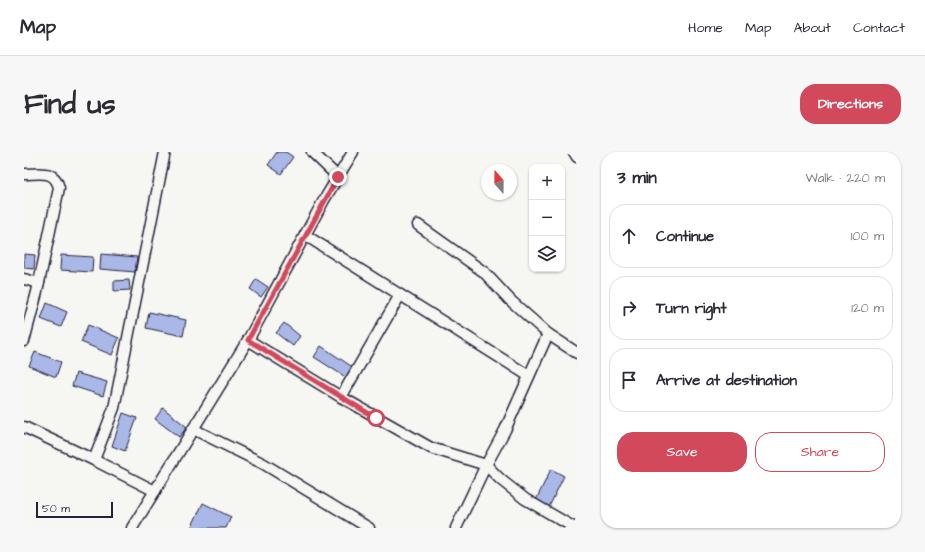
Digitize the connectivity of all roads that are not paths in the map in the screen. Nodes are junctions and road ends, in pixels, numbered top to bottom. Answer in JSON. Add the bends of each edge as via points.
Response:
{"nodes":[{"id":1,"x":165,"y":152,"type":"edge"},
{"id":2,"x":312,"y":152,"type":"edge"},
{"id":3,"x":353,"y":152,"type":"edge"},
{"id":4,"x":574,"y":152,"type":"edge"},
{"id":5,"x":577,"y":157,"type":"edge"},
{"id":6,"x":24,"y":174,"type":"edge"},
{"id":7,"x":338,"y":177,"type":"junction"},
{"id":8,"x":418,"y":225,"type":"dead end"},
{"id":9,"x":305,"y":235,"type":"junction"},
{"id":10,"x":24,"y":279,"type":"edge"},
{"id":11,"x":39,"y":283,"type":"junction"},
{"id":12,"x":400,"y":295,"type":"junction"},
{"id":13,"x":548,"y":334,"type":"junction"},
{"id":14,"x":248,"y":340,"type":"junction"},
{"id":15,"x":24,"y":341,"type":"edge"},
{"id":16,"x":577,"y":353,"type":"edge"},
{"id":17,"x":529,"y":376,"type":"junction"},
{"id":18,"x":341,"y":397,"type":"junction"},
{"id":19,"x":24,"y":427,"type":"edge"},
{"id":20,"x":193,"y":429,"type":"junction"},
{"id":21,"x":94,"y":460,"type":"junction"},
{"id":22,"x":486,"y":465,"type":"junction"},
{"id":23,"x":155,"y":491,"type":"junction"},
{"id":24,"x":132,"y":528,"type":"edge"},
{"id":25,"x":369,"y":528,"type":"edge"},
{"id":26,"x":456,"y":528,"type":"edge"},
{"id":27,"x":575,"y":528,"type":"edge"}],
"edges":[{"from":1,"to":21,"type":"street","via":[[114,408]]},
{"from":2,"to":7,"type":"street"},
{"from":3,"to":7,"type":"street"},
{"from":4,"to":5,"type":"street"},
{"from":6,"to":11,"type":"street","via":[[44,174],[58,180],[59,188]]},
{"from":7,"to":9,"type":"street"},
{"from":8,"to":13,"type":"street","via":[[484,272],[510,300]]},
{"from":9,"to":12,"type":"street"},
{"from":9,"to":14,"type":"street"},
{"from":10,"to":11,"type":"street"},
{"from":11,"to":15,"type":"street"},
{"from":12,"to":17,"type":"street"},
{"from":12,"to":18,"type":"street"},
{"from":13,"to":16,"type":"street"},
{"from":13,"to":17,"type":"street"},
{"from":14,"to":18,"type":"street"},
{"from":14,"to":20,"type":"street"},
{"from":17,"to":22,"type":"street"},
{"from":18,"to":22,"type":"street","via":[[431,448]]},
{"from":19,"to":21,"type":"street"},
{"from":20,"to":23,"type":"street"},
{"from":20,"to":25,"type":"street","via":[[264,464]]},
{"from":21,"to":23,"type":"street"},
{"from":22,"to":26,"type":"street"},
{"from":22,"to":27,"type":"street","via":[[525,499]]},
{"from":23,"to":24,"type":"street"}]}
